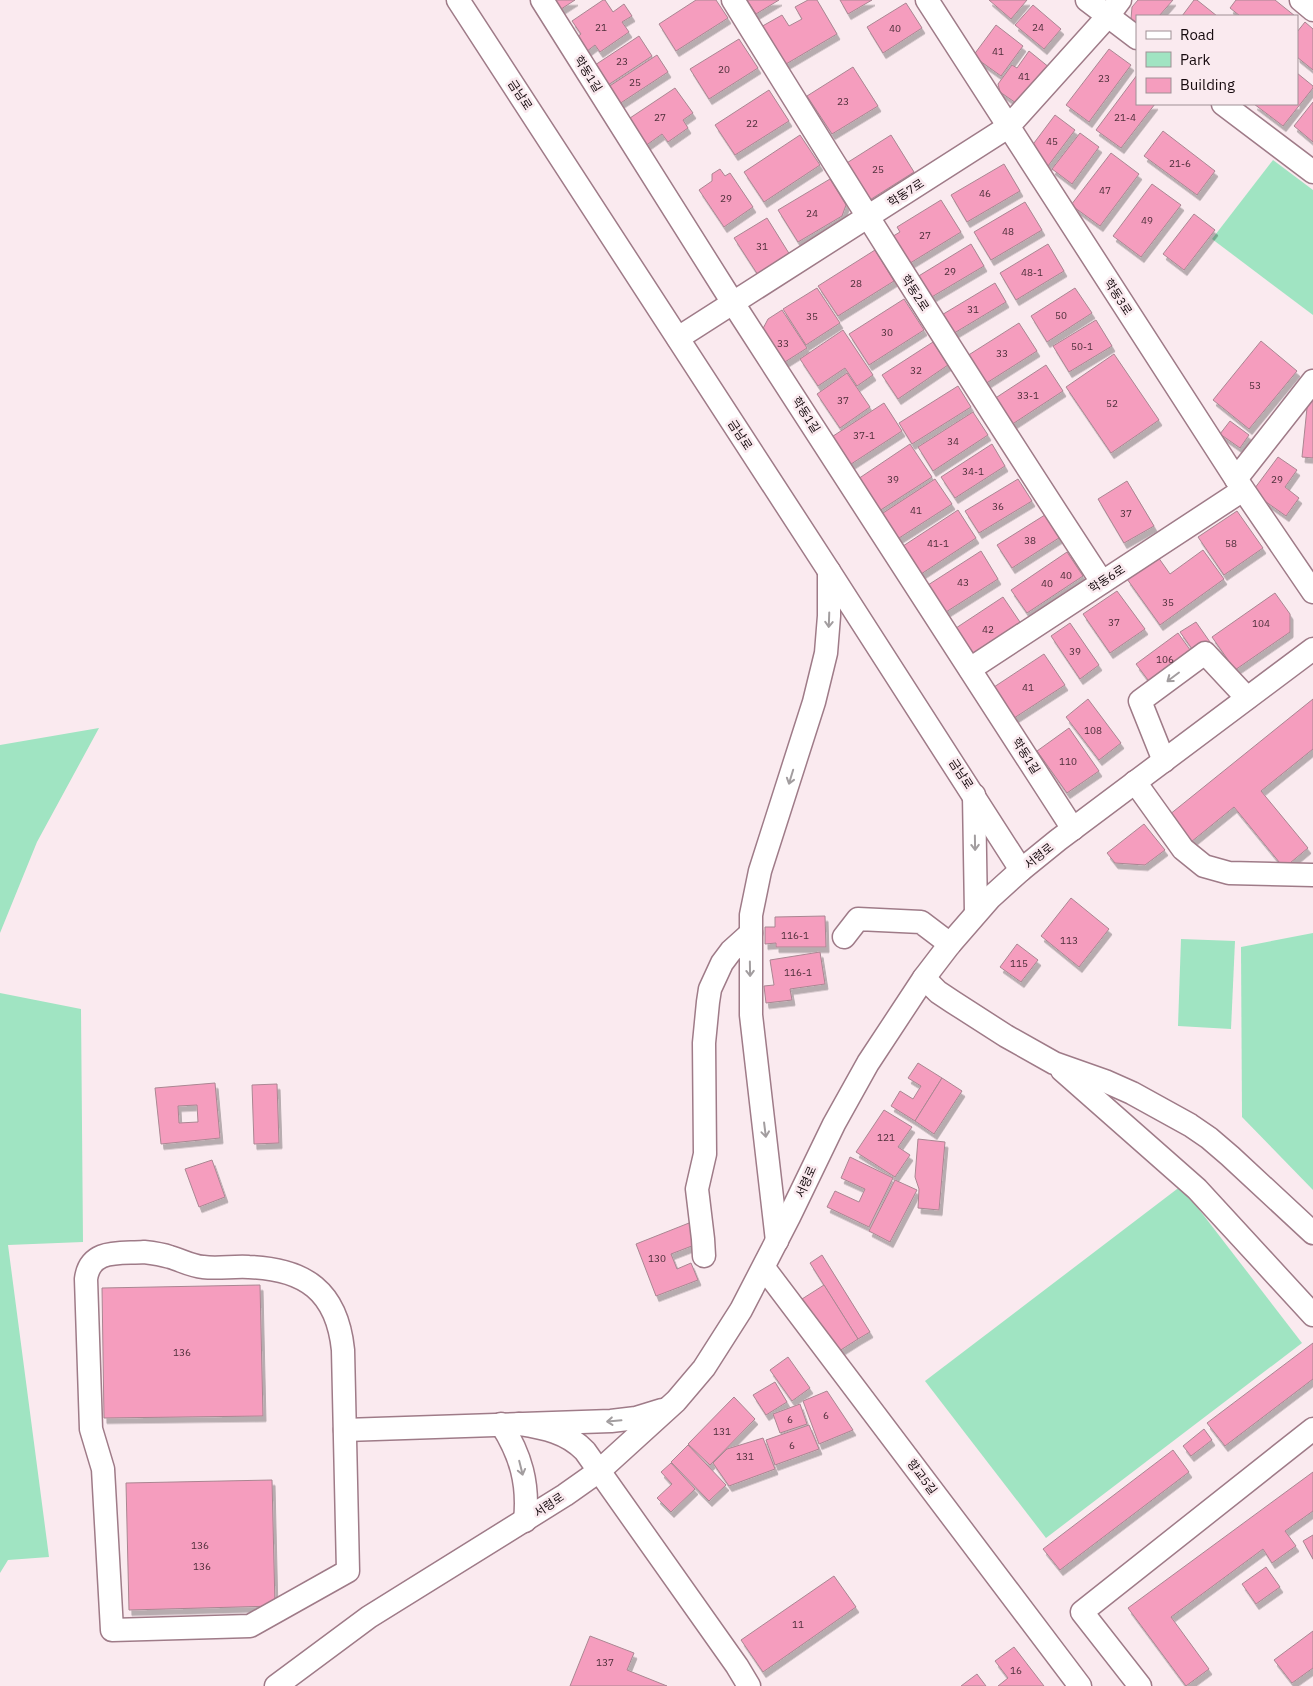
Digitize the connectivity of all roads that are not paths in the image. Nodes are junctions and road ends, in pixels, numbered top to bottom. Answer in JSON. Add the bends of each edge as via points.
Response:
{"nodes":[{"id":1,"x":458,"y":0,"type":"edge"},
{"id":2,"x":542,"y":0,"type":"edge"},
{"id":3,"x":733,"y":0,"type":"edge"},
{"id":4,"x":927,"y":0,"type":"edge"},
{"id":5,"x":1087,"y":0,"type":"edge"},
{"id":6,"x":1301,"y":0,"type":"edge"},
{"id":7,"x":1114,"y":8,"type":"edge"},
{"id":8,"x":1313,"y":10,"type":"edge"},
{"id":9,"x":1136,"y":37,"type":"edge"},
{"id":10,"x":1224,"y":105,"type":"edge"},
{"id":11,"x":1008,"y":127,"type":"junction"},
{"id":12,"x":1313,"y":172,"type":"edge"},
{"id":13,"x":867,"y":217,"type":"junction"},
{"id":14,"x":734,"y":303,"type":"junction"},
{"id":15,"x":678,"y":338,"type":"junction"},
{"id":16,"x":1313,"y":381,"type":"edge"},
{"id":17,"x":1239,"y":484,"type":"junction"},
{"id":18,"x":830,"y":571,"type":"junction"},
{"id":19,"x":1102,"y":582,"type":"junction"},
{"id":20,"x":1313,"y":592,"type":"edge"},
{"id":21,"x":1313,"y":648,"type":"edge"},
{"id":22,"x":970,"y":669,"type":"junction"},
{"id":23,"x":1246,"y":698,"type":"junction"},
{"id":24,"x":1164,"y":761,"type":"junction"},
{"id":25,"x":1135,"y":782,"type":"junction"},
{"id":26,"x":974,"y":794,"type":"junction"},
{"id":27,"x":1073,"y":829,"type":"junction"},
{"id":28,"x":1021,"y":870,"type":"junction"},
{"id":29,"x":1313,"y":875,"type":"edge"},
{"id":30,"x":976,"y":913,"type":"junction"},
{"id":31,"x":750,"y":932,"type":"junction"},
{"id":32,"x":844,"y":937,"type":"dead end"},
{"id":33,"x":950,"y":944,"type":"junction"},
{"id":34,"x":924,"y":978,"type":"junction"},
{"id":35,"x":1054,"y":1063,"type":"junction"},
{"id":36,"x":1313,"y":1233,"type":"edge"},
{"id":37,"x":777,"y":1241,"type":"junction"},
{"id":38,"x":704,"y":1256,"type":"dead end"},
{"id":39,"x":764,"y":1268,"type":"junction"},
{"id":40,"x":1313,"y":1315,"type":"edge"},
{"id":41,"x":676,"y":1401,"type":"junction"},
{"id":42,"x":510,"y":1424,"type":"junction"},
{"id":43,"x":1313,"y":1429,"type":"edge"},
{"id":44,"x":345,"y":1430,"type":"junction"},
{"id":45,"x":599,"y":1471,"type":"junction"},
{"id":46,"x":524,"y":1521,"type":"junction"},
{"id":47,"x":276,"y":1686,"type":"edge"},
{"id":48,"x":749,"y":1686,"type":"edge"},
{"id":49,"x":1080,"y":1686,"type":"edge"},
{"id":50,"x":1140,"y":1686,"type":"edge"}],
"edges":[{"from":1,"to":15,"type":"street","name":"금남로"},
{"from":2,"to":14,"type":"street","name":"학동1길"},
{"from":3,"to":13,"type":"street","name":"학동2로"},
{"from":4,"to":11,"type":"street","name":"학동3로"},
{"from":5,"to":7,"type":"street"},
{"from":6,"to":8,"type":"street"},
{"from":7,"to":9,"type":"street"},
{"from":7,"to":11,"type":"street","name":"학동7로"},
{"from":10,"to":12,"type":"street"},
{"from":11,"to":13,"type":"street","name":"학동7로"},
{"from":11,"to":17,"type":"street","name":"학동3로"},
{"from":13,"to":14,"type":"street","name":"학동7로"},
{"from":13,"to":19,"type":"street","name":"학동2로"},
{"from":14,"to":15,"type":"street","name":"학동7로"},
{"from":14,"to":22,"type":"street","name":"학동1길"},
{"from":15,"to":18,"type":"street","name":"금남로"},
{"from":16,"to":17,"type":"street","name":"학동6로"},
{"from":17,"to":19,"type":"street","name":"학동6로"},
{"from":17,"to":20,"type":"street","name":"학동3로"},
{"from":18,"to":26,"type":"street","name":"금남로"},
{"from":18,"to":31,"type":"street","one_way":true,"via":[[826,653],[760,871]]},
{"from":19,"to":22,"type":"street","name":"학동6로"},
{"from":21,"to":23,"type":"street","name":"서령로"},
{"from":22,"to":27,"type":"street","name":"학동1길"},
{"from":23,"to":24,"type":"street","name":"서령로"},
{"from":23,"to":24,"type":"street","one_way":true,"via":[[1202,645],[1140,701]]},
{"from":24,"to":25,"type":"street","name":"서령로"},
{"from":25,"to":27,"type":"street","name":"서령로"},
{"from":25,"to":29,"type":"street","via":[[1183,849],[1204,866],[1229,874]]},
{"from":26,"to":28,"type":"street","name":"금남로"},
{"from":26,"to":30,"type":"street","one_way":true},
{"from":27,"to":28,"type":"street","name":"서령로"},
{"from":28,"to":30,"type":"street","name":"서령로"},
{"from":30,"to":33,"type":"street","name":"서령로"},
{"from":31,"to":37,"type":"street","one_way":true,"via":[[751,1015]]},
{"from":31,"to":38,"type":"street","via":[[722,963],[710,989],[708,1002],[704,1043],[705,1154],[698,1189]]},
{"from":32,"to":33,"type":"street","via":[[858,919],[920,922]]},
{"from":33,"to":34,"type":"street","name":"서령로"},
{"from":34,"to":35,"type":"street","via":[[953,1002]]},
{"from":34,"to":37,"type":"street","name":"서령로","via":[[872,1057],[834,1124]]},
{"from":35,"to":36,"type":"street","via":[[1132,1093],[1190,1125],[1230,1156]]},
{"from":35,"to":40,"type":"street","via":[[1197,1189]]},
{"from":37,"to":39,"type":"street","name":"서령로"},
{"from":39,"to":41,"type":"street","name":"서령로","via":[[704,1368]]},
{"from":39,"to":49,"type":"street","name":"향교5길"},
{"from":41,"to":42,"type":"street","one_way":true,"via":[[657,1412],[624,1420]]},
{"from":41,"to":45,"type":"street","name":"서령로"},
{"from":42,"to":44,"type":"street"},
{"from":42,"to":45,"type":"street","via":[[566,1435],[585,1451]]},
{"from":42,"to":46,"type":"street","one_way":true,"via":[[512,1442],[522,1470],[526,1505]]},
{"from":43,"to":50,"type":"street","via":[[1082,1612]]},
{"from":44,"to":44,"type":"street","via":[[340,1328],[324,1297],[307,1282],[278,1269],[200,1267],[151,1252],[97,1257],[88,1267],[86,1278],[91,1429],[103,1469],[112,1630],[250,1626],[348,1571]]},
{"from":45,"to":46,"type":"street","name":"서령로"},
{"from":45,"to":48,"type":"street"},
{"from":46,"to":47,"type":"street","name":"서령로","via":[[369,1617]]}]}
